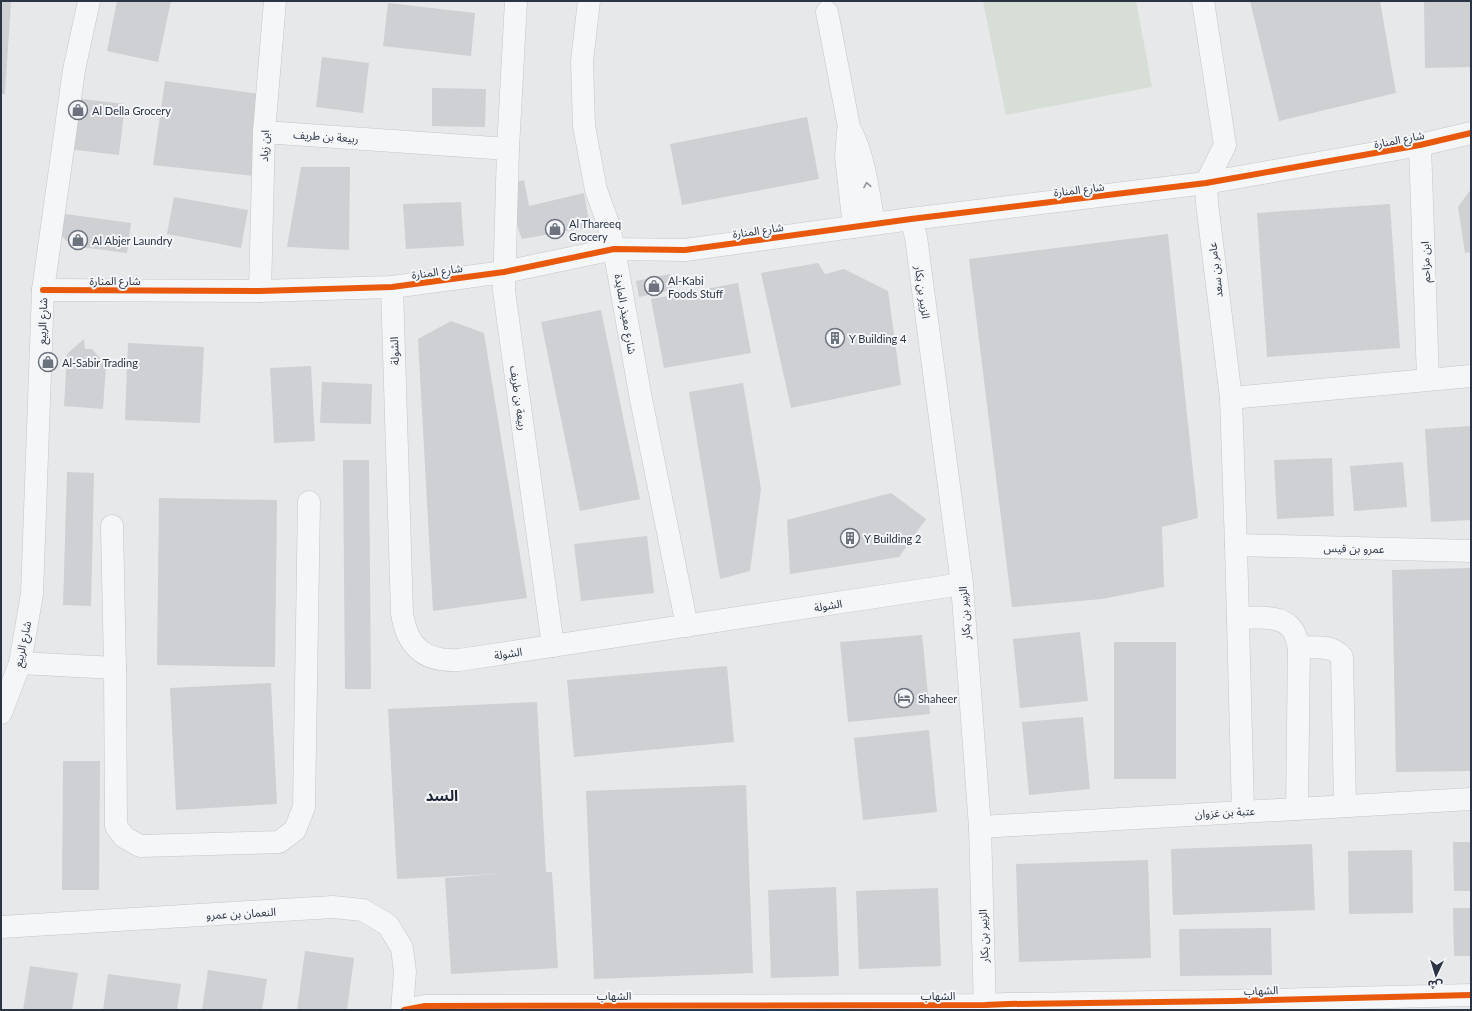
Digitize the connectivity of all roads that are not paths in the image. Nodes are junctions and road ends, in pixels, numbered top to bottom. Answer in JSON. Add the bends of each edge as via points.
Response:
{"nodes":[{"id":1,"x":89,"y":1,"type":"edge"},
{"id":2,"x":275,"y":1,"type":"edge"},
{"id":3,"x":516,"y":1,"type":"edge"},
{"id":4,"x":589,"y":1,"type":"edge"},
{"id":5,"x":1203,"y":1,"type":"edge"},
{"id":6,"x":827,"y":12,"type":"dead end"},
{"id":7,"x":264,"y":132,"type":"junction"},
{"id":8,"x":1471,"y":133,"type":"edge"},
{"id":9,"x":1420,"y":145,"type":"junction"},
{"id":10,"x":508,"y":149,"type":"junction"},
{"id":11,"x":1206,"y":183,"type":"junction"},
{"id":12,"x":911,"y":219,"type":"junction"},
{"id":13,"x":864,"y":225,"type":"junction"},
{"id":14,"x":614,"y":249,"type":"junction"},
{"id":15,"x":504,"y":272,"type":"junction"},
{"id":16,"x":392,"y":287,"type":"junction"},
{"id":17,"x":43,"y":290,"type":"junction"},
{"id":18,"x":260,"y":291,"type":"junction"},
{"id":19,"x":1471,"y":376,"type":"edge"},
{"id":20,"x":1428,"y":380,"type":"junction"},
{"id":21,"x":1230,"y":398,"type":"junction"},
{"id":22,"x":309,"y":502,"type":"dead end"},
{"id":23,"x":112,"y":526,"type":"dead end"},
{"id":24,"x":1236,"y":545,"type":"junction"},
{"id":25,"x":1471,"y":551,"type":"edge"},
{"id":26,"x":962,"y":584,"type":"junction"},
{"id":27,"x":1238,"y":618,"type":"junction"},
{"id":28,"x":687,"y":626,"type":"junction"},
{"id":29,"x":553,"y":646,"type":"junction"},
{"id":30,"x":1299,"y":647,"type":"junction"},
{"id":31,"x":20,"y":663,"type":"junction"},
{"id":32,"x":115,"y":668,"type":"junction"},
{"id":33,"x":1,"y":713,"type":"edge"},
{"id":34,"x":1471,"y":799,"type":"edge"},
{"id":35,"x":1345,"y":806,"type":"junction"},
{"id":36,"x":1297,"y":809,"type":"junction"},
{"id":37,"x":1243,"y":812,"type":"junction"},
{"id":38,"x":980,"y":827,"type":"junction"},
{"id":39,"x":1,"y":927,"type":"edge"},
{"id":40,"x":1471,"y":994,"type":"edge"},
{"id":41,"x":1231,"y":1006,"type":"edge"},
{"id":42,"x":985,"y":1008,"type":"edge"},
{"id":43,"x":403,"y":1010,"type":"edge"}],
"edges":[{"from":1,"to":17,"type":"street","name":"شارع الربيع","via":[[74,70]]},
{"from":2,"to":7,"type":"street","name":"ابن زياد"},
{"from":3,"to":10,"type":"street","name":"ربيعة بن طريف"},
{"from":4,"to":14,"type":"street","name":"شارع معيذر المايدة","via":[[582,61],[584,126],[596,190]]},
{"from":5,"to":11,"type":"street","name":"عامر بن سعد","via":[[1224,145]]},
{"from":6,"to":13,"type":"street","via":[[849,127],[846,156]]},
{"from":7,"to":10,"type":"street","name":"ربيعة بن طريف"},
{"from":7,"to":18,"type":"street","name":"ابن زياد"},
{"from":8,"to":9,"type":"street","name":"شارع المنارة"},
{"from":9,"to":11,"type":"street","name":"شارع المنارة"},
{"from":9,"to":20,"type":"street","name":"ابن مزاحم"},
{"from":10,"to":15,"type":"street","name":"ربيعة بن طريف"},
{"from":11,"to":12,"type":"street","name":"شارع المنارة"},
{"from":11,"to":21,"type":"street","name":"عامر بن سعد"},
{"from":12,"to":13,"type":"street","name":"شارع المنارة"},
{"from":12,"to":26,"type":"street","name":"الزبير بن بكار","via":[[916,237]]},
{"from":13,"to":14,"type":"street","name":"شارع المنارة","via":[[685,250]]},
{"from":14,"to":15,"type":"street","name":"شارع المنارة"},
{"from":14,"to":28,"type":"street","name":"شارع معيذر المايدة"},
{"from":15,"to":16,"type":"street","name":"شارع المنارة"},
{"from":15,"to":29,"type":"street","name":"ربيعة بن طريف","via":[[504,291]]},
{"from":16,"to":18,"type":"street","name":"شارع المنارة"},
{"from":16,"to":29,"type":"street","name":"الشولة","via":[[404,627],[410,640],[419,650],[445,661]]},
{"from":17,"to":18,"type":"street","name":"شارع المنارة"},
{"from":17,"to":31,"type":"street","name":"شارع الربيع","via":[[32,594]]},
{"from":19,"to":20,"type":"street"},
{"from":20,"to":21,"type":"street"},
{"from":21,"to":24,"type":"street","name":"عامر بن سعد"},
{"from":22,"to":32,"type":"street","via":[[304,807],[295,830],[280,842],[140,846],[124,838],[116,826]]},
{"from":23,"to":32,"type":"street"},
{"from":24,"to":25,"type":"street","name":"عمرو بن قيس"},
{"from":24,"to":27,"type":"street","name":"عامر بن سعد"},
{"from":26,"to":28,"type":"street","name":"الشولة"},
{"from":26,"to":38,"type":"street","name":"الزبير بن بكار"},
{"from":27,"to":30,"type":"street","via":[[1274,619],[1285,623],[1293,630]]},
{"from":27,"to":37,"type":"street","name":"عامر بن سعد"},
{"from":28,"to":29,"type":"street","name":"الشولة"},
{"from":30,"to":35,"type":"street","via":[[1331,648],[1342,657]]},
{"from":30,"to":36,"type":"street"},
{"from":31,"to":32,"type":"street"},
{"from":31,"to":33,"type":"street","name":"شارع الربيع"},
{"from":34,"to":35,"type":"street","name":"عتبة بن غزوان"},
{"from":35,"to":36,"type":"street","name":"عتبة بن غزوان"},
{"from":36,"to":37,"type":"street","name":"عتبة بن غزوان"},
{"from":37,"to":38,"type":"street","name":"عتبة بن غزوان"},
{"from":38,"to":42,"type":"street","name":"الزبير بن بكار"},
{"from":39,"to":43,"type":"street","name":"النعمان بن عمرو","via":[[333,907],[363,910],[388,925],[402,948],[405,972]]},
{"from":40,"to":41,"type":"street","name":"الشهاب"},
{"from":41,"to":42,"type":"street","name":"الشهاب","via":[[1008,1004]]},
{"from":42,"to":43,"type":"street","name":"الشهاب","via":[[426,1006]]}]}
